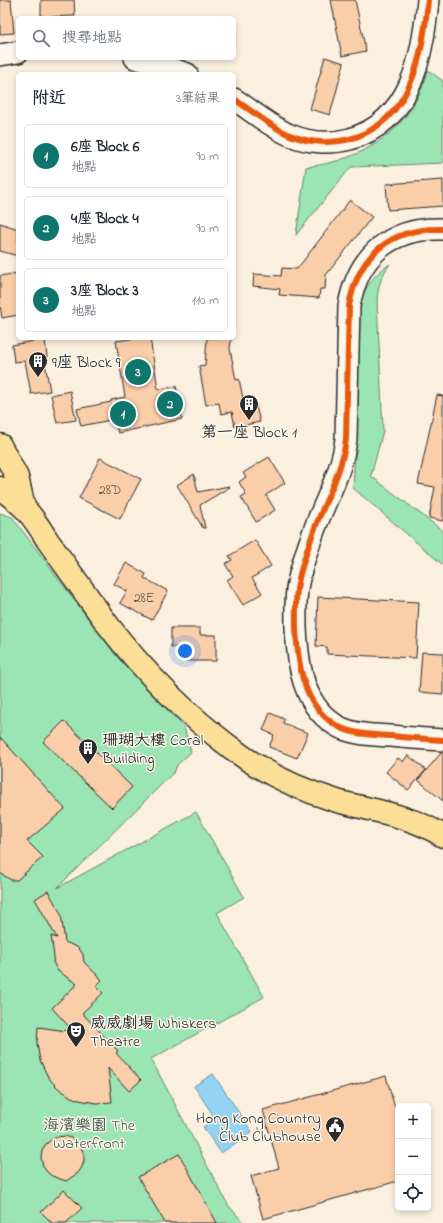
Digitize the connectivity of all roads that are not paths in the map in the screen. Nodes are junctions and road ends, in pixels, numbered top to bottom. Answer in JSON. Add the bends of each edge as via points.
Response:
{"nodes":[{"id":1,"x":428,"y":0,"type":"edge"},
{"id":2,"x":16,"y":52,"type":"edge"},
{"id":3,"x":0,"y":55,"type":"edge"},
{"id":4,"x":143,"y":60,"type":"edge"},
{"id":5,"x":181,"y":72,"type":"edge"},
{"id":6,"x":236,"y":100,"type":"edge"},
{"id":7,"x":443,"y":229,"type":"edge"},
{"id":8,"x":0,"y":445,"type":"edge"},
{"id":9,"x":0,"y":488,"type":"edge"},
{"id":10,"x":24,"y":507,"type":"junction"},
{"id":11,"x":443,"y":740,"type":"edge"},
{"id":12,"x":443,"y":836,"type":"edge"}],
"edges":[{"from":1,"to":6,"type":"street","via":[[423,40],[408,90],[392,113],[370,131],[357,137],[330,142],[303,139],[278,129]]},
{"from":2,"to":3,"type":"street"},
{"from":4,"to":5,"type":"street"},
{"from":7,"to":11,"type":"street","via":[[401,234],[378,249],[362,269],[351,293],[344,452],[304,560],[298,583],[296,617],[298,656],[306,690],[316,708],[332,723],[363,734]]},
{"from":8,"to":10,"type":"main road","via":[[17,477]]},
{"from":9,"to":10,"type":"main road"},
{"from":10,"to":12,"type":"main road","via":[[136,660],[214,734],[271,773],[314,793],[412,820]]}]}
